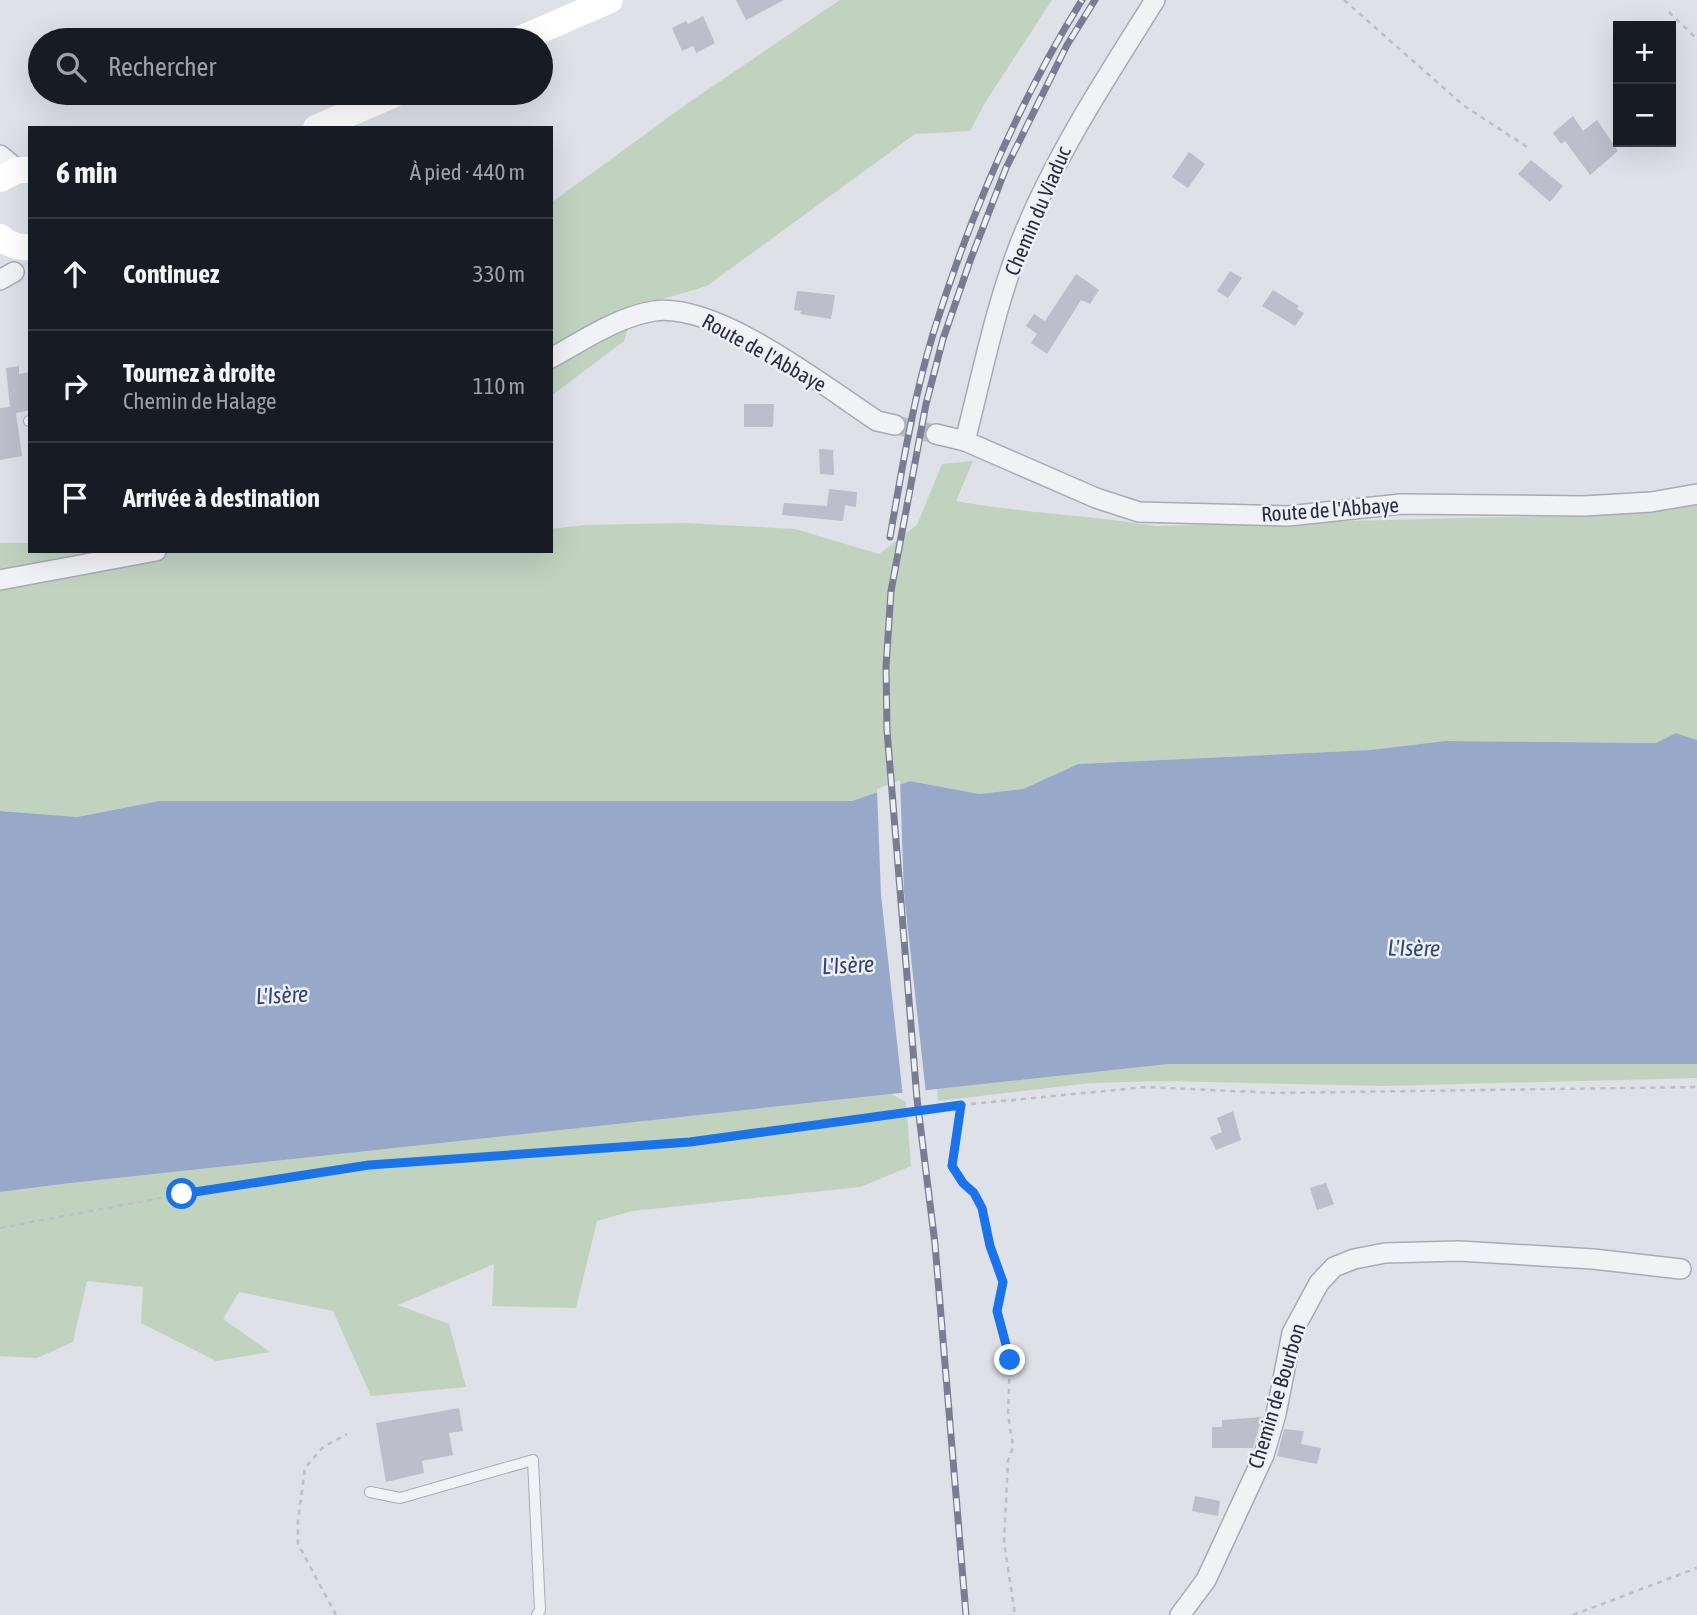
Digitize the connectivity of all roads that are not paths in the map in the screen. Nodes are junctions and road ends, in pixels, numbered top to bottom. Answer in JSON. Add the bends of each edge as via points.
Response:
{"nodes":[{"id":1,"x":610,"y":0,"type":"edge"},
{"id":2,"x":1155,"y":0,"type":"edge"},
{"id":3,"x":546,"y":28,"type":"edge"},
{"id":4,"x":369,"y":105,"type":"edge"},
{"id":5,"x":321,"y":126,"type":"edge"},
{"id":6,"x":553,"y":357,"type":"edge"},
{"id":7,"x":895,"y":425,"type":"tunnel mouth"},
{"id":8,"x":936,"y":434,"type":"tunnel mouth"},
{"id":9,"x":965,"y":441,"type":"junction"},
{"id":10,"x":1697,"y":494,"type":"edge"},
{"id":11,"x":145,"y":553,"type":"edge"},
{"id":12,"x":0,"y":580,"type":"edge"},
{"id":13,"x":1681,"y":1269,"type":"dead end"},
{"id":14,"x":370,"y":1492,"type":"dead end"},
{"id":15,"x":537,"y":1615,"type":"edge"},
{"id":16,"x":1180,"y":1615,"type":"edge"}],
"edges":[{"from":1,"to":3,"type":"street"},
{"from":2,"to":9,"type":"street","name":"Chemin du Viaduc","via":[[1072,132],[1024,232]]},
{"from":4,"to":5,"type":"street"},
{"from":6,"to":7,"type":"street","name":"Route de l'Abbaye","via":[[622,319],[654,311],[692,313],[777,355],[877,421]]},
{"from":8,"to":9,"type":"street","name":"Route de l'Abbaye"},
{"from":9,"to":10,"type":"street","name":"Route de l'Abbaye","via":[[1139,512],[1288,516],[1401,504],[1584,506]]},
{"from":11,"to":12,"type":"street"},
{"from":13,"to":16,"type":"street","name":"Chemin de Bourbon","via":[[1459,1251],[1385,1253],[1334,1267],[1319,1283],[1292,1333],[1264,1455],[1206,1580]]},
{"from":14,"to":15,"type":"lane","via":[[400,1498],[533,1460]]}]}
